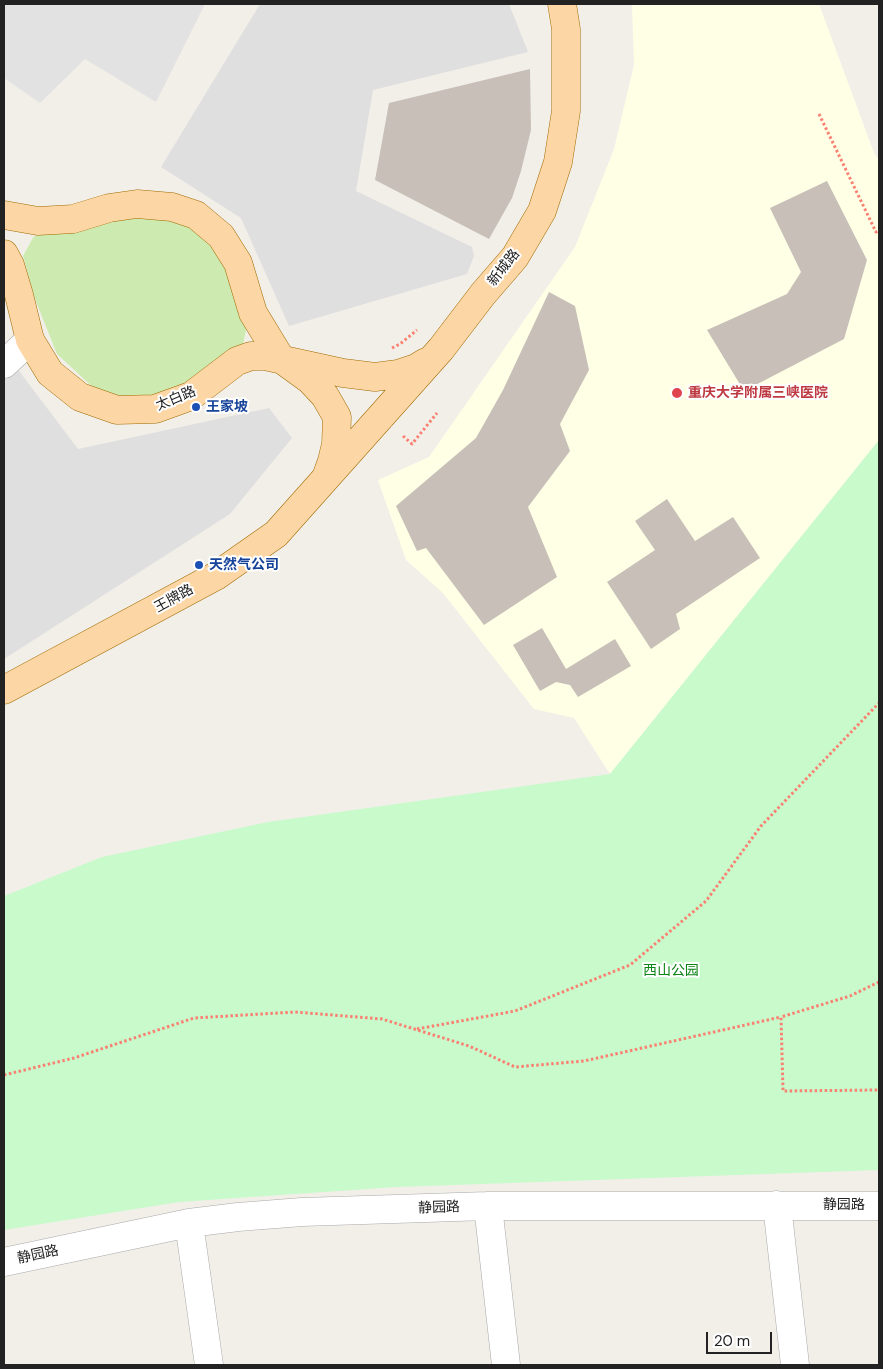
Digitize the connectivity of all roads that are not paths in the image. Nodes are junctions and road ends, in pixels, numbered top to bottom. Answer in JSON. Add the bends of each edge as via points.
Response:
{"nodes":[{"id":1,"x":562,"y":4,"type":"edge"},
{"id":2,"x":4,"y":215,"type":"edge"},
{"id":3,"x":4,"y":254,"type":"edge"},
{"id":4,"x":30,"y":340,"type":"junction"},
{"id":5,"x":434,"y":357,"type":"junction"},
{"id":6,"x":281,"y":359,"type":"junction"},
{"id":7,"x":4,"y":364,"type":"edge"},
{"id":8,"x":324,"y":481,"type":"junction"},
{"id":9,"x":4,"y":690,"type":"edge"},
{"id":10,"x":777,"y":1205,"type":"junction"},
{"id":11,"x":488,"y":1206,"type":"junction"},
{"id":12,"x":879,"y":1206,"type":"edge"},
{"id":13,"x":189,"y":1223,"type":"junction"},
{"id":14,"x":4,"y":1262,"type":"edge"},
{"id":15,"x":210,"y":1365,"type":"edge"},
{"id":16,"x":506,"y":1365,"type":"edge"},
{"id":17,"x":795,"y":1365,"type":"edge"}],
"edges":[{"from":1,"to":5,"type":"main road","name":"新城路","via":[[566,29],[566,111],[558,162],[542,211],[515,256]]},
{"from":2,"to":6,"type":"main road","name":"太白路","via":[[38,221],[73,219],[137,204],[172,207],[196,214],[221,236],[238,263],[253,313]]},
{"from":3,"to":4,"type":"main road","name":"太白路","via":[[19,294]]},
{"from":4,"to":6,"type":"main road","name":"太白路","via":[[50,373],[80,397],[117,410],[155,409],[191,396],[237,361],[251,356]]},
{"from":4,"to":7,"type":"street"},
{"from":5,"to":6,"type":"main road","name":"太白路","via":[[416,368],[375,377]]},
{"from":5,"to":8,"type":"main road","name":"新城路"},
{"from":6,"to":8,"type":"main road","name":"太白路","via":[[310,380],[325,396],[337,417],[336,444]]},
{"from":8,"to":9,"type":"main road","name":"王牌路","via":[[276,534],[216,576]]},
{"from":10,"to":11,"type":"street","name":"静园路"},
{"from":10,"to":12,"type":"street","name":"静园路"},
{"from":10,"to":17,"type":"street"},
{"from":11,"to":13,"type":"street","name":"静园路","via":[[302,1212]]},
{"from":11,"to":16,"type":"street"},
{"from":13,"to":14,"type":"street","name":"静园路"},
{"from":13,"to":15,"type":"street"}]}
